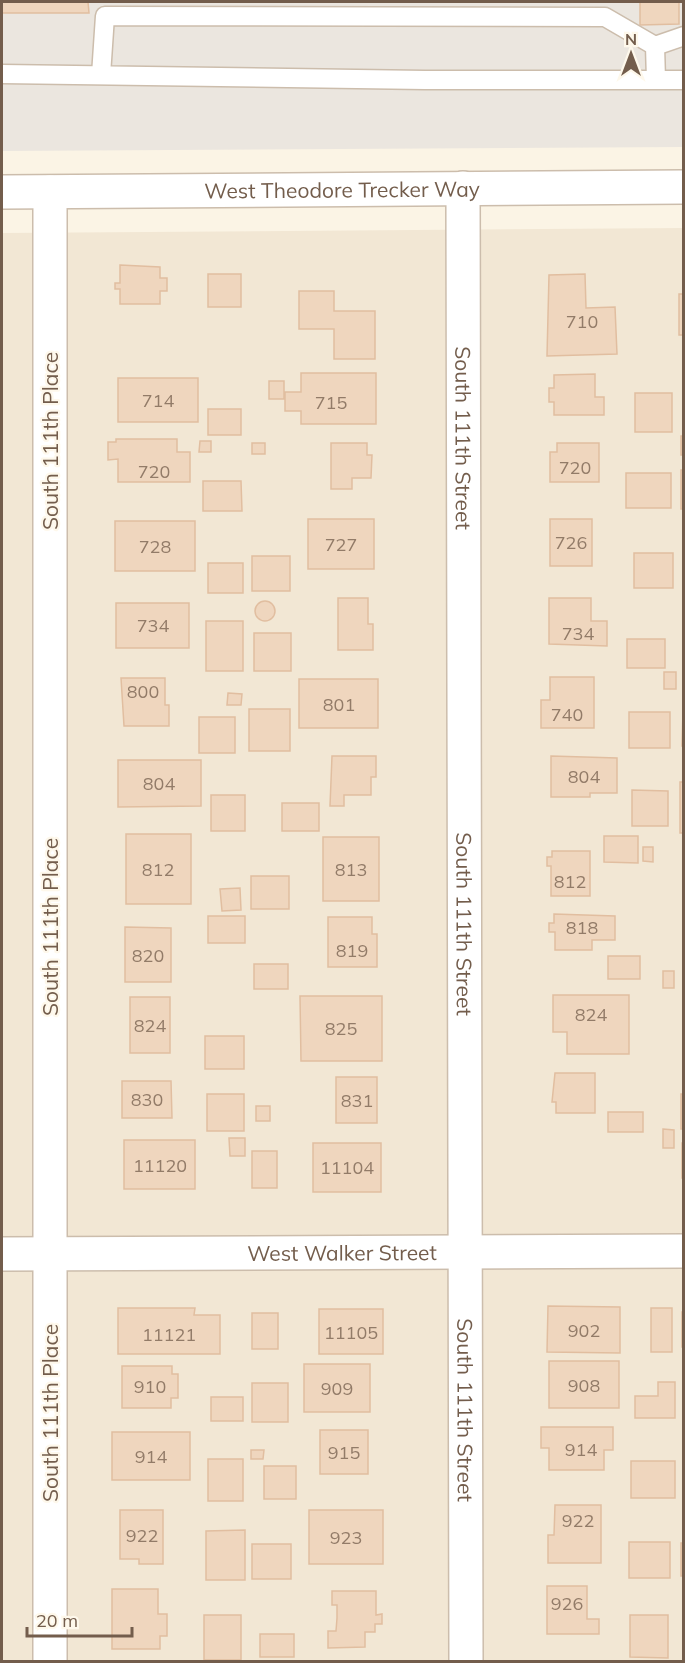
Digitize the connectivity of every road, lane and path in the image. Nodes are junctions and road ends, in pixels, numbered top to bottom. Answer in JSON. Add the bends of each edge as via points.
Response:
{"nodes":[{"id":1,"x":684,"y":36,"type":"edge"},
{"id":2,"x":655,"y":46,"type":"junction"},
{"id":3,"x":2,"y":74,"type":"edge"},
{"id":4,"x":101,"y":75,"type":"junction"},
{"id":5,"x":656,"y":80,"type":"junction"},
{"id":6,"x":684,"y":80,"type":"edge"},
{"id":7,"x":684,"y":186,"type":"edge"},
{"id":8,"x":463,"y":188,"type":"junction"},
{"id":9,"x":2,"y":192,"type":"edge"},
{"id":10,"x":50,"y":192,"type":"junction"},
{"id":11,"x":684,"y":1251,"type":"edge"},
{"id":12,"x":2,"y":1254,"type":"edge"},
{"id":13,"x":50,"y":1254,"type":"junction"},
{"id":14,"x":465,"y":1254,"type":"junction"},
{"id":15,"x":50,"y":1662,"type":"edge"},
{"id":16,"x":466,"y":1662,"type":"edge"}],
"edges":[{"from":1,"to":2,"type":"lane"},
{"from":2,"to":4,"type":"lane","via":[[605,17],[105,16]]},
{"from":2,"to":5,"type":"lane"},
{"from":3,"to":4,"type":"lane"},
{"from":4,"to":5,"type":"lane"},
{"from":5,"to":6,"type":"lane"},
{"from":7,"to":8,"type":"street","name":"West Theodore Trecker Way"},
{"from":8,"to":10,"type":"street","name":"West Theodore Trecker Way"},
{"from":8,"to":14,"type":"street","name":"South 111th Street"},
{"from":9,"to":10,"type":"street","name":"West Theodore Trecker Way"},
{"from":10,"to":13,"type":"street","name":"South 111th Place"},
{"from":11,"to":14,"type":"street","name":"West Walker Street"},
{"from":12,"to":13,"type":"street","name":"West Walker Street"},
{"from":13,"to":14,"type":"street","name":"West Walker Street"},
{"from":13,"to":15,"type":"street","name":"South 111th Place"},
{"from":14,"to":16,"type":"street","name":"South 111th Street"}]}
